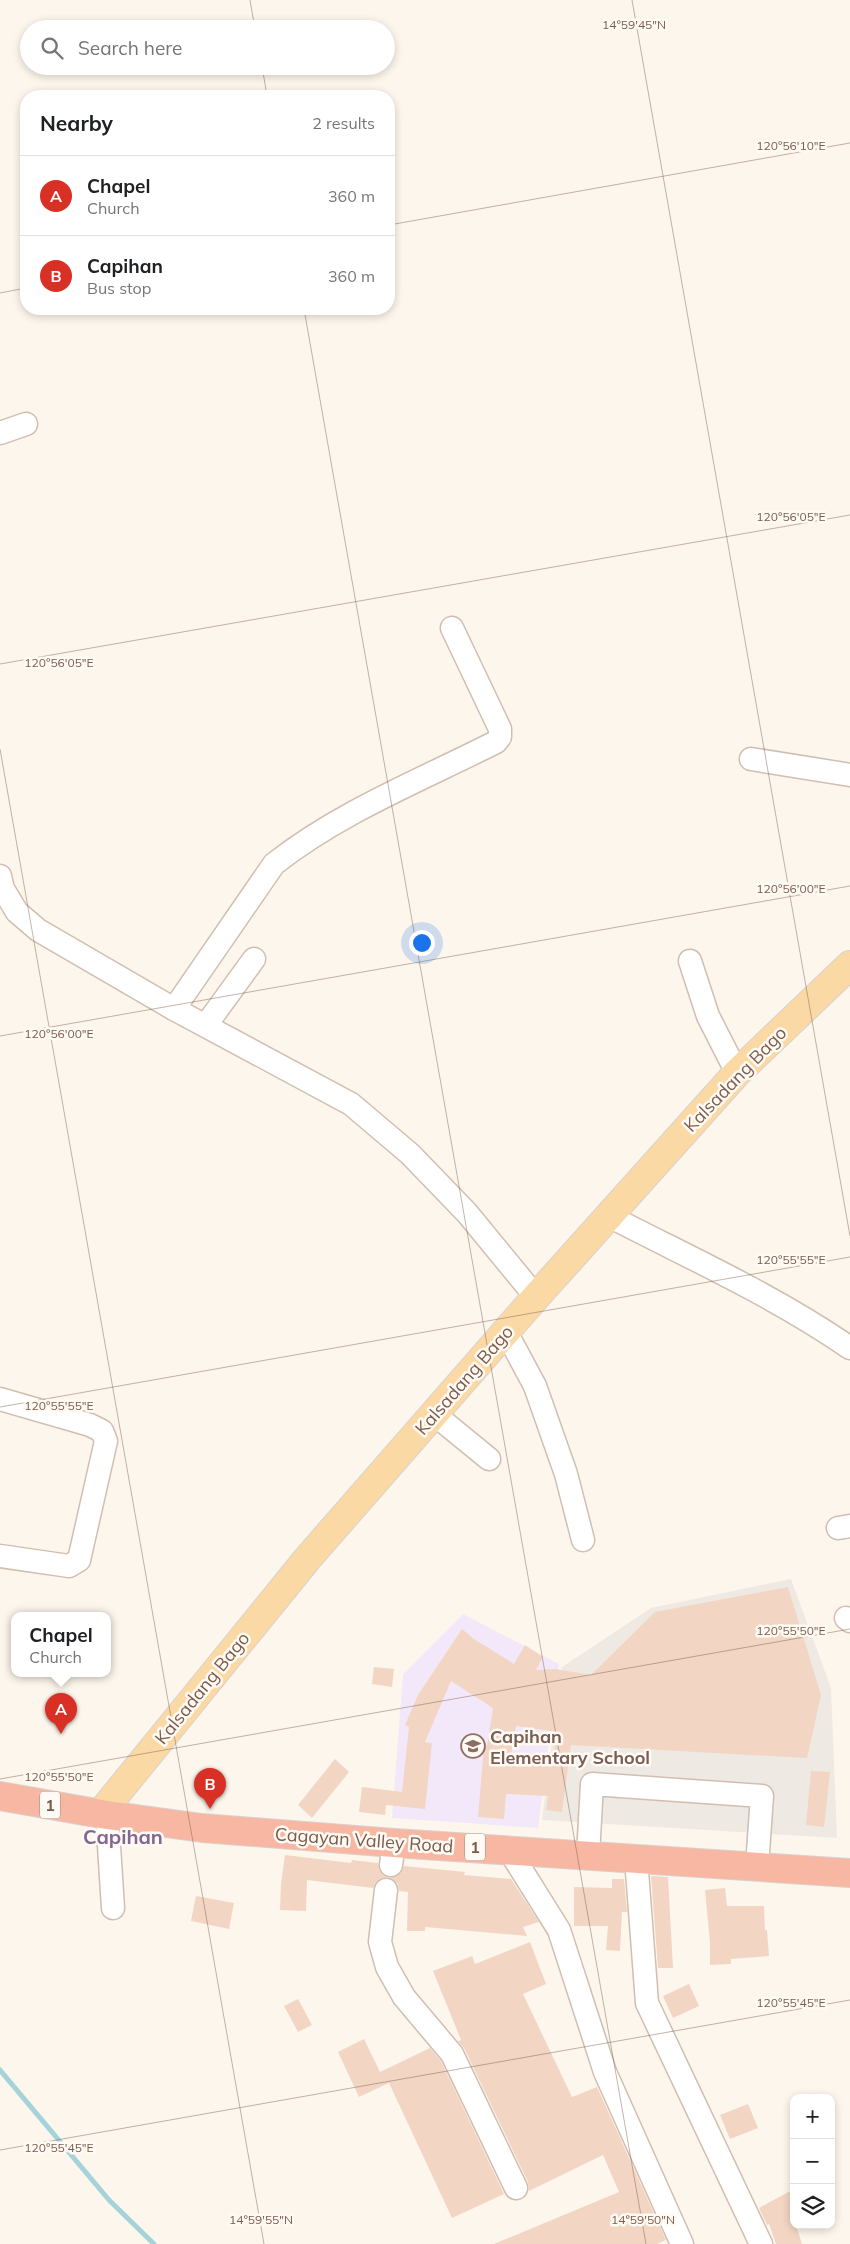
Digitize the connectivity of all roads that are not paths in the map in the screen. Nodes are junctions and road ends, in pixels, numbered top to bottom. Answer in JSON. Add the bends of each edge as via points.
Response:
{"nodes":[{"id":1,"x":26,"y":424,"type":"dead end"},
{"id":2,"x":0,"y":433,"type":"edge"},
{"id":3,"x":452,"y":628,"type":"dead end"},
{"id":4,"x":751,"y":760,"type":"dead end"},
{"id":5,"x":850,"y":775,"type":"edge"},
{"id":6,"x":0,"y":876,"type":"edge"},
{"id":7,"x":254,"y":959,"type":"dead end"},
{"id":8,"x":690,"y":961,"type":"dead end"},
{"id":9,"x":850,"y":965,"type":"edge"},
{"id":10,"x":174,"y":1009,"type":"junction"},
{"id":11,"x":206,"y":1025,"type":"junction"},
{"id":12,"x":737,"y":1074,"type":"junction"},
{"id":13,"x":609,"y":1216,"type":"junction"},
{"id":14,"x":536,"y":1297,"type":"junction"},
{"id":15,"x":506,"y":1332,"type":"junction"},
{"id":16,"x":850,"y":1348,"type":"edge"},
{"id":17,"x":0,"y":1399,"type":"edge"},
{"id":18,"x":434,"y":1414,"type":"junction"},
{"id":19,"x":489,"y":1459,"type":"dead end"},
{"id":20,"x":584,"y":1540,"type":"dead end"},
{"id":21,"x":0,"y":1556,"type":"edge"},
{"id":22,"x":0,"y":1796,"type":"edge"},
{"id":23,"x":103,"y":1815,"type":"junction"},
{"id":24,"x":509,"y":1850,"type":"junction"},
{"id":25,"x":588,"y":1855,"type":"junction"},
{"id":26,"x":636,"y":1858,"type":"junction"},
{"id":27,"x":757,"y":1866,"type":"junction"},
{"id":28,"x":850,"y":1873,"type":"edge"},
{"id":29,"x":386,"y":1890,"type":"dead end"},
{"id":30,"x":112,"y":1908,"type":"dead end"},
{"id":31,"x":516,"y":2188,"type":"dead end"},
{"id":32,"x":682,"y":2244,"type":"edge"},
{"id":33,"x":761,"y":2244,"type":"edge"}],
"edges":[{"from":1,"to":2,"type":"street"},
{"from":3,"to":10,"type":"street","via":[[500,729],[496,742],[358,811],[274,864]]},
{"from":4,"to":5,"type":"street"},
{"from":6,"to":10,"type":"street","via":[[3,889],[17,912],[38,930]]},
{"from":7,"to":11,"type":"street"},
{"from":8,"to":12,"type":"street","via":[[708,1016]]},
{"from":9,"to":12,"type":"main road","name":"Kalsadang Bago"},
{"from":10,"to":11,"type":"street"},
{"from":11,"to":14,"type":"street","via":[[351,1104],[410,1154],[467,1213]]},
{"from":12,"to":13,"type":"main road","name":"Kalsadang Bago"},
{"from":13,"to":14,"type":"main road","name":"Kalsadang Bago"},
{"from":13,"to":16,"type":"street","via":[[754,1291]]},
{"from":14,"to":15,"type":"main road","name":"Kalsadang Bago"},
{"from":15,"to":18,"type":"main road","name":"Kalsadang Bago"},
{"from":15,"to":20,"type":"street","via":[[535,1386],[566,1474]]},
{"from":17,"to":21,"type":"street","via":[[90,1425],[102,1432],[106,1440],[79,1560],[69,1566]]},
{"from":18,"to":19,"type":"street"},
{"from":18,"to":23,"type":"main road","name":"Kalsadang Bago","via":[[308,1558]]},
{"from":22,"to":23,"type":"highway","name":"Cagayan Valley Road","number":"1"},
{"from":23,"to":24,"type":"highway","name":"Cagayan Valley Road","number":"1","via":[[392,1854]]},
{"from":23,"to":30,"type":"street"},
{"from":24,"to":25,"type":"highway","name":"Cagayan Valley Road","number":"1"},
{"from":24,"to":32,"type":"street","via":[[559,1930],[605,2072]]},
{"from":25,"to":26,"type":"highway","name":"Cagayan Valley Road","number":"1"},
{"from":25,"to":27,"type":"street","via":[[592,1784],[762,1796]]},
{"from":26,"to":27,"type":"highway","name":"Cagayan Valley Road","number":"1"},
{"from":26,"to":33,"type":"street","via":[[647,2003]]},
{"from":27,"to":28,"type":"highway","name":"Cagayan Valley Road","number":"1"},
{"from":29,"to":31,"type":"street","via":[[380,1942],[387,1967],[404,1997],[452,2054]]}]}
